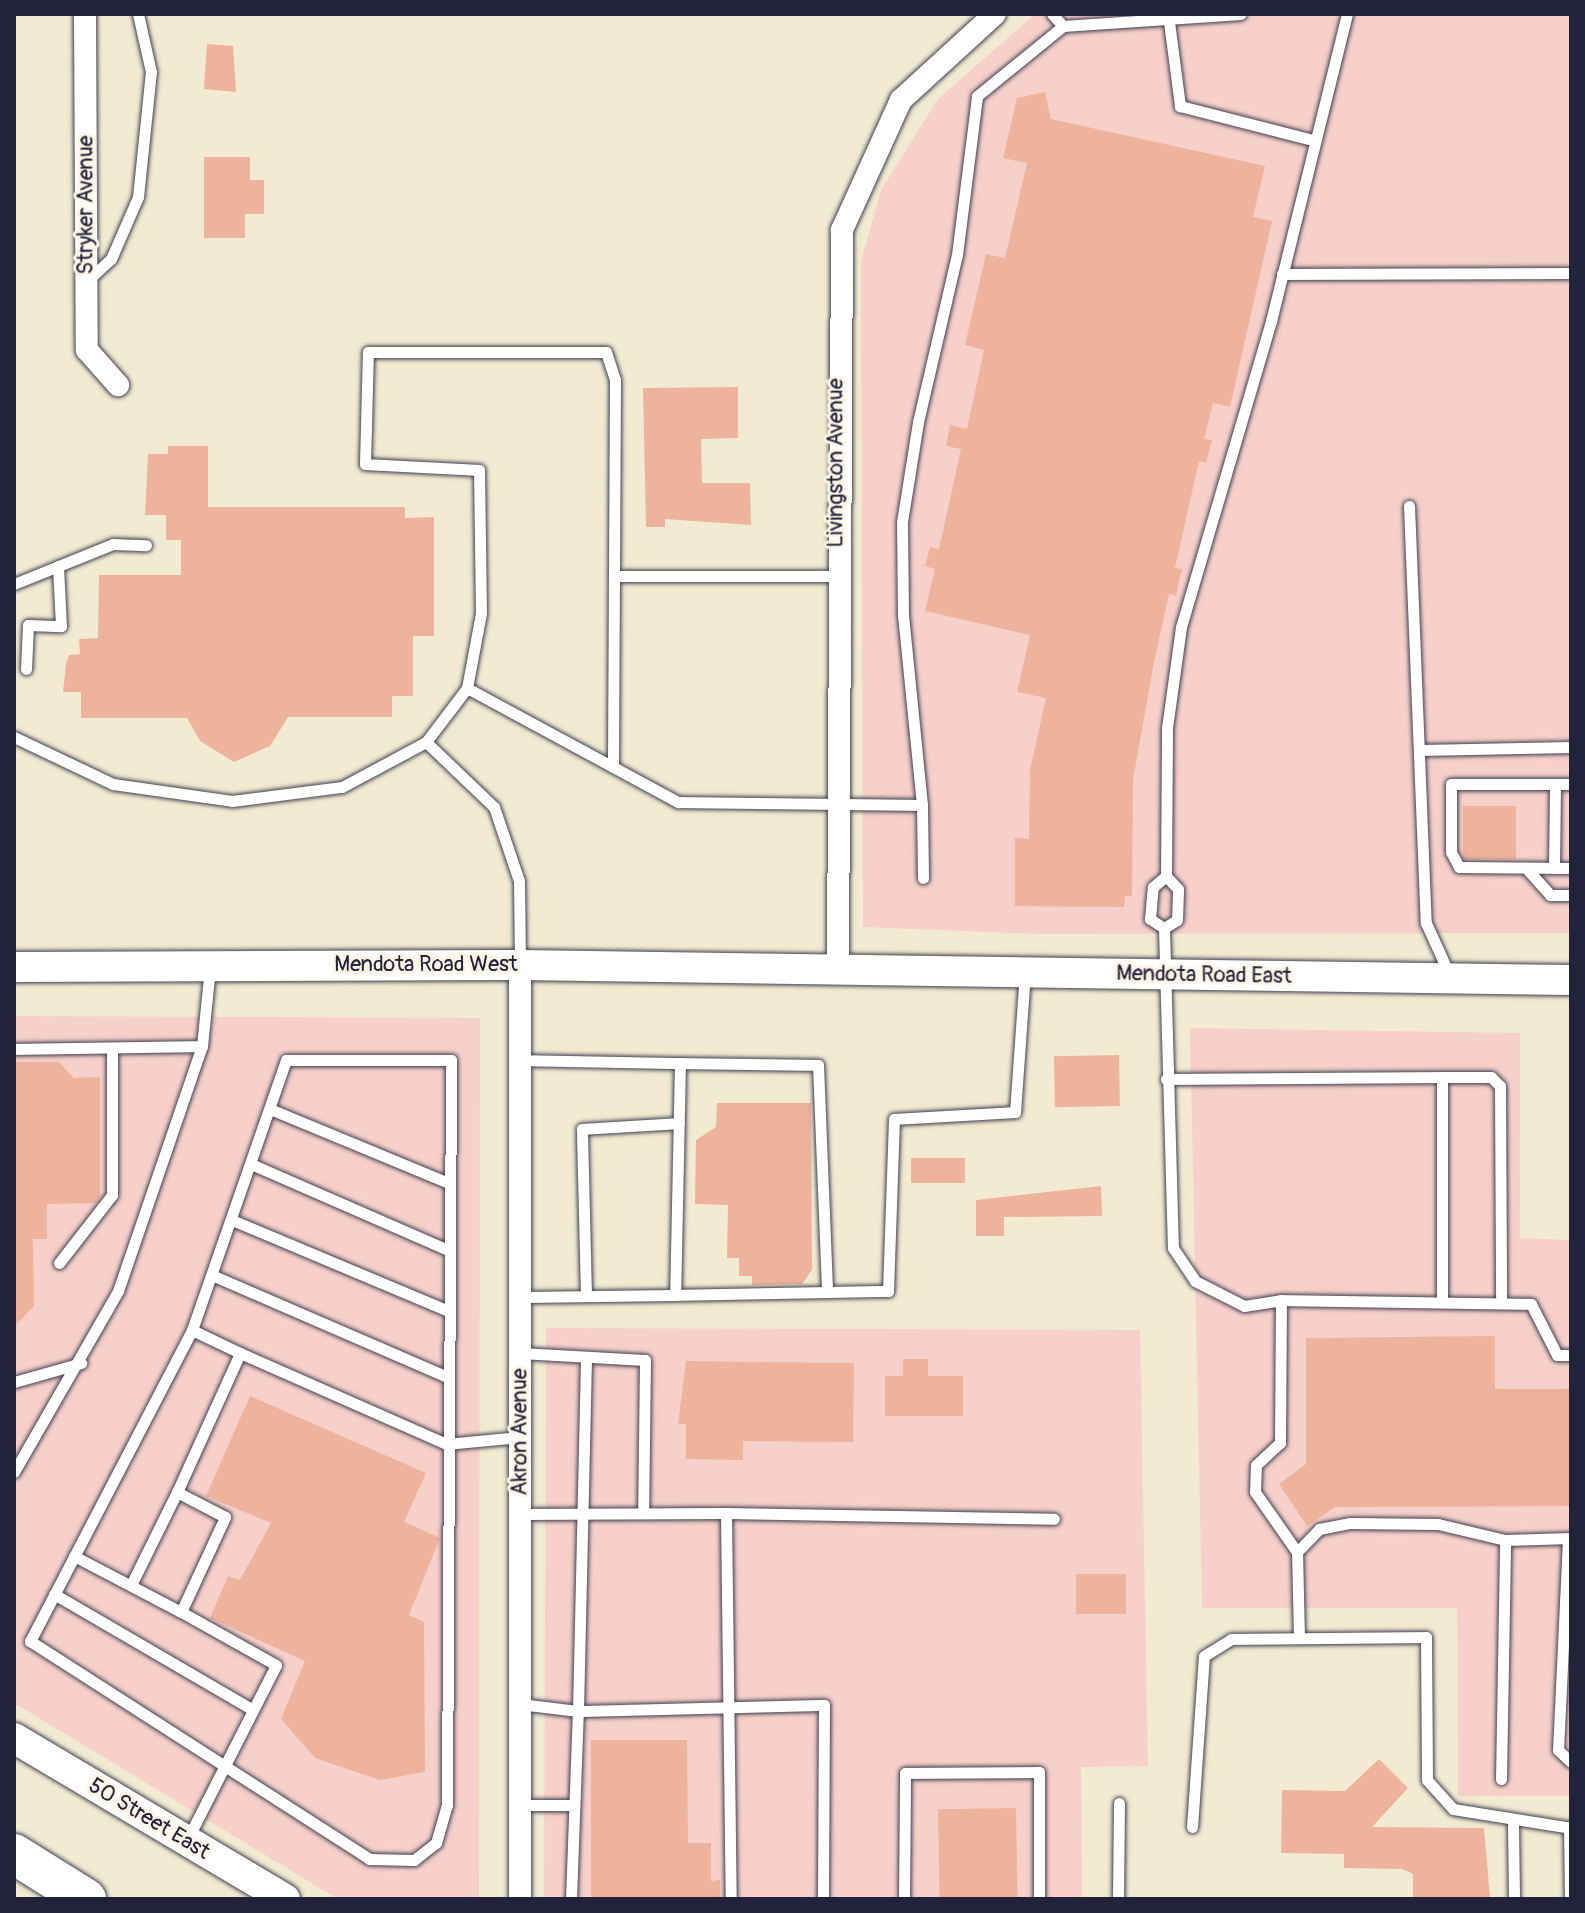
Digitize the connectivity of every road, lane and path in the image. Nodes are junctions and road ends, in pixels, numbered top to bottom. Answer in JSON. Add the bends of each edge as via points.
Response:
{"nodes":[{"id":1,"x":85,"y":14,"type":"edge"},
{"id":2,"x":138,"y":14,"type":"edge"},
{"id":3,"x":995,"y":14,"type":"edge"},
{"id":4,"x":1052,"y":14,"type":"edge"},
{"id":5,"x":1241,"y":14,"type":"edge"},
{"id":6,"x":1347,"y":14,"type":"edge"},
{"id":7,"x":1169,"y":22,"type":"junction"},
{"id":8,"x":1063,"y":26,"type":"junction"},
{"id":9,"x":1312,"y":140,"type":"junction"},
{"id":10,"x":1571,"y":273,"type":"edge"},
{"id":11,"x":1282,"y":274,"type":"junction"},
{"id":12,"x":87,"y":281,"type":"junction"},
{"id":13,"x":118,"y":385,"type":"dead end"},
{"id":14,"x":1409,"y":506,"type":"dead end"},
{"id":15,"x":146,"y":545,"type":"dead end"},
{"id":16,"x":58,"y":566,"type":"junction"},
{"id":17,"x":616,"y":576,"type":"junction"},
{"id":18,"x":836,"y":576,"type":"junction"},
{"id":19,"x":14,"y":584,"type":"edge"},
{"id":20,"x":26,"y":669,"type":"dead end"},
{"id":21,"x":467,"y":688,"type":"junction"},
{"id":22,"x":14,"y":737,"type":"edge"},
{"id":23,"x":426,"y":742,"type":"junction"},
{"id":24,"x":1571,"y":747,"type":"edge"},
{"id":25,"x":1420,"y":750,"type":"junction"},
{"id":26,"x":613,"y":767,"type":"junction"},
{"id":27,"x":1555,"y":784,"type":"junction"},
{"id":28,"x":1571,"y":784,"type":"edge"},
{"id":29,"x":837,"y":805,"type":"junction"},
{"id":30,"x":922,"y":805,"type":"junction"},
{"id":31,"x":1526,"y":868,"type":"junction"},
{"id":32,"x":1554,"y":868,"type":"junction"},
{"id":33,"x":1571,"y":868,"type":"edge"},
{"id":34,"x":1166,"y":876,"type":"junction"},
{"id":35,"x":923,"y":878,"type":"dead end"},
{"id":36,"x":1571,"y":895,"type":"edge"},
{"id":37,"x":1164,"y":928,"type":"junction"},
{"id":38,"x":210,"y":965,"type":"junction"},
{"id":39,"x":520,"y":965,"type":"junction"},
{"id":40,"x":14,"y":967,"type":"edge"},
{"id":41,"x":838,"y":968,"type":"junction"},
{"id":42,"x":1025,"y":971,"type":"junction"},
{"id":43,"x":1167,"y":974,"type":"junction"},
{"id":44,"x":1452,"y":980,"type":"junction"},
{"id":45,"x":1571,"y":980,"type":"edge"},
{"id":46,"x":202,"y":1046,"type":"junction"},
{"id":47,"x":112,"y":1048,"type":"junction"},
{"id":48,"x":14,"y":1049,"type":"edge"},
{"id":49,"x":520,"y":1060,"type":"junction"},
{"id":50,"x":680,"y":1063,"type":"junction"},
{"id":51,"x":1442,"y":1077,"type":"junction"},
{"id":52,"x":1166,"y":1079,"type":"junction"},
{"id":53,"x":270,"y":1109,"type":"junction"},
{"id":54,"x":679,"y":1123,"type":"junction"},
{"id":55,"x":251,"y":1164,"type":"junction"},
{"id":56,"x":449,"y":1183,"type":"junction"},
{"id":57,"x":232,"y":1220,"type":"junction"},
{"id":58,"x":448,"y":1250,"type":"junction"},
{"id":59,"x":59,"y":1263,"type":"dead end"},
{"id":60,"x":214,"y":1276,"type":"junction"},
{"id":61,"x":827,"y":1292,"type":"junction"},
{"id":62,"x":675,"y":1295,"type":"junction"},
{"id":63,"x":586,"y":1296,"type":"junction"},
{"id":64,"x":524,"y":1297,"type":"junction"},
{"id":65,"x":1281,"y":1300,"type":"junction"},
{"id":66,"x":1442,"y":1300,"type":"junction"},
{"id":67,"x":1501,"y":1302,"type":"junction"},
{"id":68,"x":448,"y":1311,"type":"junction"},
{"id":69,"x":192,"y":1330,"type":"junction"},
{"id":70,"x":240,"y":1353,"type":"junction"},
{"id":71,"x":520,"y":1353,"type":"junction"},
{"id":72,"x":1571,"y":1355,"type":"edge"},
{"id":73,"x":586,"y":1357,"type":"junction"},
{"id":74,"x":81,"y":1363,"type":"junction"},
{"id":75,"x":447,"y":1377,"type":"junction"},
{"id":76,"x":14,"y":1382,"type":"edge"},
{"id":77,"x":520,"y":1437,"type":"junction"},
{"id":78,"x":446,"y":1444,"type":"junction"},
{"id":79,"x":14,"y":1472,"type":"edge"},
{"id":80,"x":177,"y":1492,"type":"junction"},
{"id":81,"x":585,"y":1513,"type":"junction"},
{"id":82,"x":643,"y":1513,"type":"junction"},
{"id":83,"x":726,"y":1513,"type":"junction"},
{"id":84,"x":520,"y":1514,"type":"junction"},
{"id":85,"x":1054,"y":1519,"type":"dead end"},
{"id":86,"x":1569,"y":1538,"type":"edge"},
{"id":87,"x":1505,"y":1540,"type":"junction"},
{"id":88,"x":1297,"y":1552,"type":"junction"},
{"id":89,"x":74,"y":1556,"type":"junction"},
{"id":90,"x":131,"y":1585,"type":"junction"},
{"id":91,"x":54,"y":1594,"type":"junction"},
{"id":92,"x":181,"y":1612,"type":"junction"},
{"id":93,"x":1299,"y":1638,"type":"junction"},
{"id":94,"x":520,"y":1704,"type":"junction"},
{"id":95,"x":728,"y":1705,"type":"junction"},
{"id":96,"x":253,"y":1710,"type":"junction"},
{"id":97,"x":578,"y":1711,"type":"junction"},
{"id":98,"x":14,"y":1738,"type":"edge"},
{"id":99,"x":1571,"y":1762,"type":"edge"},
{"id":100,"x":224,"y":1767,"type":"junction"},
{"id":101,"x":1501,"y":1779,"type":"dead end"},
{"id":102,"x":1119,"y":1803,"type":"dead end"},
{"id":103,"x":520,"y":1805,"type":"junction"},
{"id":104,"x":573,"y":1805,"type":"junction"},
{"id":105,"x":1513,"y":1825,"type":"junction"},
{"id":106,"x":1192,"y":1827,"type":"dead end"},
{"id":107,"x":1570,"y":1828,"type":"edge"},
{"id":108,"x":187,"y":1841,"type":"junction"},
{"id":109,"x":14,"y":1854,"type":"edge"},
{"id":110,"x":86,"y":1899,"type":"edge"},
{"id":111,"x":285,"y":1899,"type":"edge"},
{"id":112,"x":520,"y":1899,"type":"edge"},
{"id":113,"x":571,"y":1899,"type":"edge"},
{"id":114,"x":731,"y":1899,"type":"edge"},
{"id":115,"x":823,"y":1899,"type":"edge"},
{"id":116,"x":904,"y":1899,"type":"edge"},
{"id":117,"x":1039,"y":1899,"type":"edge"},
{"id":118,"x":1118,"y":1899,"type":"edge"},
{"id":119,"x":1514,"y":1899,"type":"edge"},
{"id":120,"x":1570,"y":1899,"type":"edge"}],
"edges":[{"from":1,"to":12,"type":"street","name":"Stryker Avenue"},
{"from":2,"to":12,"type":"lane","via":[[151,72],[138,197],[111,259]]},
{"from":3,"to":18,"type":"street","name":"Livingston Avenue","via":[[901,100],[842,230]]},
{"from":4,"to":8,"type":"lane"},
{"from":5,"to":7,"type":"lane"},
{"from":6,"to":9,"type":"lane"},
{"from":7,"to":8,"type":"lane"},
{"from":7,"to":9,"type":"lane","via":[[1180,106]]},
{"from":8,"to":30,"type":"lane","via":[[977,96],[957,255],[902,522],[903,615]]},
{"from":9,"to":11,"type":"lane"},
{"from":10,"to":11,"type":"lane"},
{"from":11,"to":34,"type":"lane","via":[[1181,627],[1167,728]]},
{"from":12,"to":13,"type":"street","name":"Stryker Avenue","via":[[87,350]]},
{"from":14,"to":25,"type":"lane"},
{"from":15,"to":16,"type":"lane","via":[[113,544]]},
{"from":16,"to":19,"type":"lane"},
{"from":16,"to":20,"type":"lane","via":[[61,626],[28,625]]},
{"from":17,"to":18,"type":"lane"},
{"from":17,"to":21,"type":"lane","via":[[614,364],[606,352],[368,352],[365,464],[479,470],[481,613]]},
{"from":17,"to":26,"type":"lane"},
{"from":18,"to":29,"type":"street","name":"Livingston Avenue"},
{"from":21,"to":23,"type":"lane"},
{"from":21,"to":26,"type":"lane"},
{"from":22,"to":23,"type":"lane","via":[[113,784],[232,801],[342,787]]},
{"from":23,"to":39,"type":"lane","via":[[494,807],[519,881]]},
{"from":24,"to":25,"type":"lane"},
{"from":25,"to":44,"type":"lane","via":[[1427,934]]},
{"from":26,"to":29,"type":"lane","via":[[678,802]]},
{"from":27,"to":28,"type":"lane"},
{"from":27,"to":31,"type":"lane","via":[[1451,784],[1453,863]]},
{"from":27,"to":32,"type":"lane"},
{"from":29,"to":30,"type":"lane"},
{"from":29,"to":41,"type":"street","name":"Livingston Avenue"},
{"from":30,"to":35,"type":"lane"},
{"from":31,"to":32,"type":"lane"},
{"from":31,"to":36,"type":"lane","via":[[1550,895]]},
{"from":32,"to":33,"type":"lane"},
{"from":34,"to":37,"type":"lane","via":[[1178,889],[1177,920]]},
{"from":34,"to":37,"type":"lane","via":[[1153,887],[1150,919]]},
{"from":37,"to":43,"type":"lane"},
{"from":38,"to":39,"type":"street","name":"Mendota Road West"},
{"from":38,"to":40,"type":"street","name":"Mendota Road West"},
{"from":38,"to":46,"type":"lane"},
{"from":39,"to":41,"type":"street","name":"Mendota Road West"},
{"from":39,"to":49,"type":"street","name":"Akron Avenue"},
{"from":41,"to":42,"type":"street","name":"Mendota Road East"},
{"from":42,"to":43,"type":"street","name":"Mendota Road East"},
{"from":42,"to":61,"type":"lane","via":[[1015,1112],[894,1119],[888,1291]]},
{"from":43,"to":44,"type":"street","name":"Mendota Road East"},
{"from":43,"to":52,"type":"lane"},
{"from":44,"to":45,"type":"street","name":"Mendota Road East"},
{"from":46,"to":47,"type":"lane"},
{"from":46,"to":74,"type":"lane","via":[[129,1261]]},
{"from":47,"to":48,"type":"lane"},
{"from":47,"to":59,"type":"lane","via":[[112,1195]]},
{"from":49,"to":50,"type":"lane"},
{"from":49,"to":64,"type":"street","name":"Akron Avenue"},
{"from":50,"to":54,"type":"lane"},
{"from":50,"to":61,"type":"lane","via":[[818,1065]]},
{"from":51,"to":52,"type":"lane"},
{"from":51,"to":66,"type":"lane"},
{"from":51,"to":67,"type":"lane","via":[[1491,1077],[1500,1086]]},
{"from":52,"to":65,"type":"lane","via":[[1173,1248],[1195,1281],[1244,1306]]},
{"from":53,"to":55,"type":"lane"},
{"from":53,"to":56,"type":"lane"},
{"from":53,"to":56,"type":"lane","via":[[286,1060],[451,1060]]},
{"from":54,"to":62,"type":"lane"},
{"from":54,"to":63,"type":"lane","via":[[582,1129]]},
{"from":55,"to":57,"type":"lane"},
{"from":55,"to":58,"type":"lane"},
{"from":56,"to":58,"type":"lane"},
{"from":57,"to":60,"type":"lane"},
{"from":57,"to":68,"type":"lane"},
{"from":58,"to":68,"type":"lane"},
{"from":60,"to":69,"type":"lane"},
{"from":60,"to":75,"type":"lane"},
{"from":61,"to":62,"type":"lane"},
{"from":62,"to":63,"type":"lane"},
{"from":63,"to":64,"type":"lane"},
{"from":64,"to":71,"type":"street","name":"Akron Avenue"},
{"from":65,"to":66,"type":"lane"},
{"from":65,"to":88,"type":"lane","via":[[1280,1443],[1256,1465],[1255,1492]]},
{"from":66,"to":67,"type":"lane"},
{"from":67,"to":72,"type":"lane","via":[[1531,1304],[1557,1355]]},
{"from":68,"to":75,"type":"lane"},
{"from":69,"to":70,"type":"lane"},
{"from":69,"to":89,"type":"lane"},
{"from":70,"to":78,"type":"lane"},
{"from":70,"to":80,"type":"lane"},
{"from":71,"to":73,"type":"lane"},
{"from":71,"to":77,"type":"street","name":"Akron Avenue"},
{"from":73,"to":81,"type":"lane"},
{"from":73,"to":82,"type":"lane","via":[[645,1360]]},
{"from":74,"to":76,"type":"lane"},
{"from":74,"to":79,"type":"lane"},
{"from":75,"to":78,"type":"lane"},
{"from":77,"to":78,"type":"lane"},
{"from":77,"to":84,"type":"street","name":"Akron Avenue"},
{"from":78,"to":100,"type":"lane","via":[[447,1805],[436,1843],[414,1860],[369,1859]]},
{"from":80,"to":90,"type":"lane"},
{"from":80,"to":92,"type":"lane","via":[[225,1517]]},
{"from":81,"to":82,"type":"lane"},
{"from":81,"to":84,"type":"lane"},
{"from":81,"to":97,"type":"lane"},
{"from":82,"to":83,"type":"lane"},
{"from":83,"to":85,"type":"lane"},
{"from":83,"to":95,"type":"lane"},
{"from":84,"to":94,"type":"street","name":"Akron Avenue"},
{"from":86,"to":87,"type":"lane"},
{"from":86,"to":99,"type":"lane","via":[[1558,1750]]},
{"from":87,"to":88,"type":"lane","via":[[1438,1524],[1350,1523],[1319,1529]]},
{"from":87,"to":101,"type":"lane"},
{"from":88,"to":93,"type":"lane"},
{"from":89,"to":90,"type":"lane"},
{"from":89,"to":91,"type":"lane"},
{"from":90,"to":92,"type":"lane"},
{"from":91,"to":96,"type":"lane"},
{"from":91,"to":100,"type":"lane","via":[[30,1641]]},
{"from":92,"to":96,"type":"lane","via":[[276,1665]]},
{"from":93,"to":105,"type":"lane","via":[[1426,1637],[1427,1780],[1453,1809],[1497,1815]]},
{"from":93,"to":106,"type":"lane","via":[[1231,1639],[1204,1656]]},
{"from":94,"to":97,"type":"lane"},
{"from":94,"to":103,"type":"street","name":"Akron Avenue"},
{"from":95,"to":97,"type":"lane"},
{"from":95,"to":114,"type":"lane"},
{"from":95,"to":115,"type":"lane","via":[[824,1705]]},
{"from":96,"to":100,"type":"lane"},
{"from":97,"to":104,"type":"lane"},
{"from":98,"to":108,"type":"street","name":"50 Street East"},
{"from":100,"to":108,"type":"lane"},
{"from":102,"to":118,"type":"lane"},
{"from":103,"to":104,"type":"lane"},
{"from":103,"to":112,"type":"street","name":"Akron Avenue"},
{"from":104,"to":113,"type":"lane"},
{"from":105,"to":107,"type":"lane"},
{"from":105,"to":119,"type":"lane"},
{"from":107,"to":120,"type":"lane"},
{"from":108,"to":111,"type":"street","name":"50 Street East"},
{"from":109,"to":110,"type":"highway"},
{"from":116,"to":117,"type":"lane","via":[[905,1773],[1039,1772]]}]}
